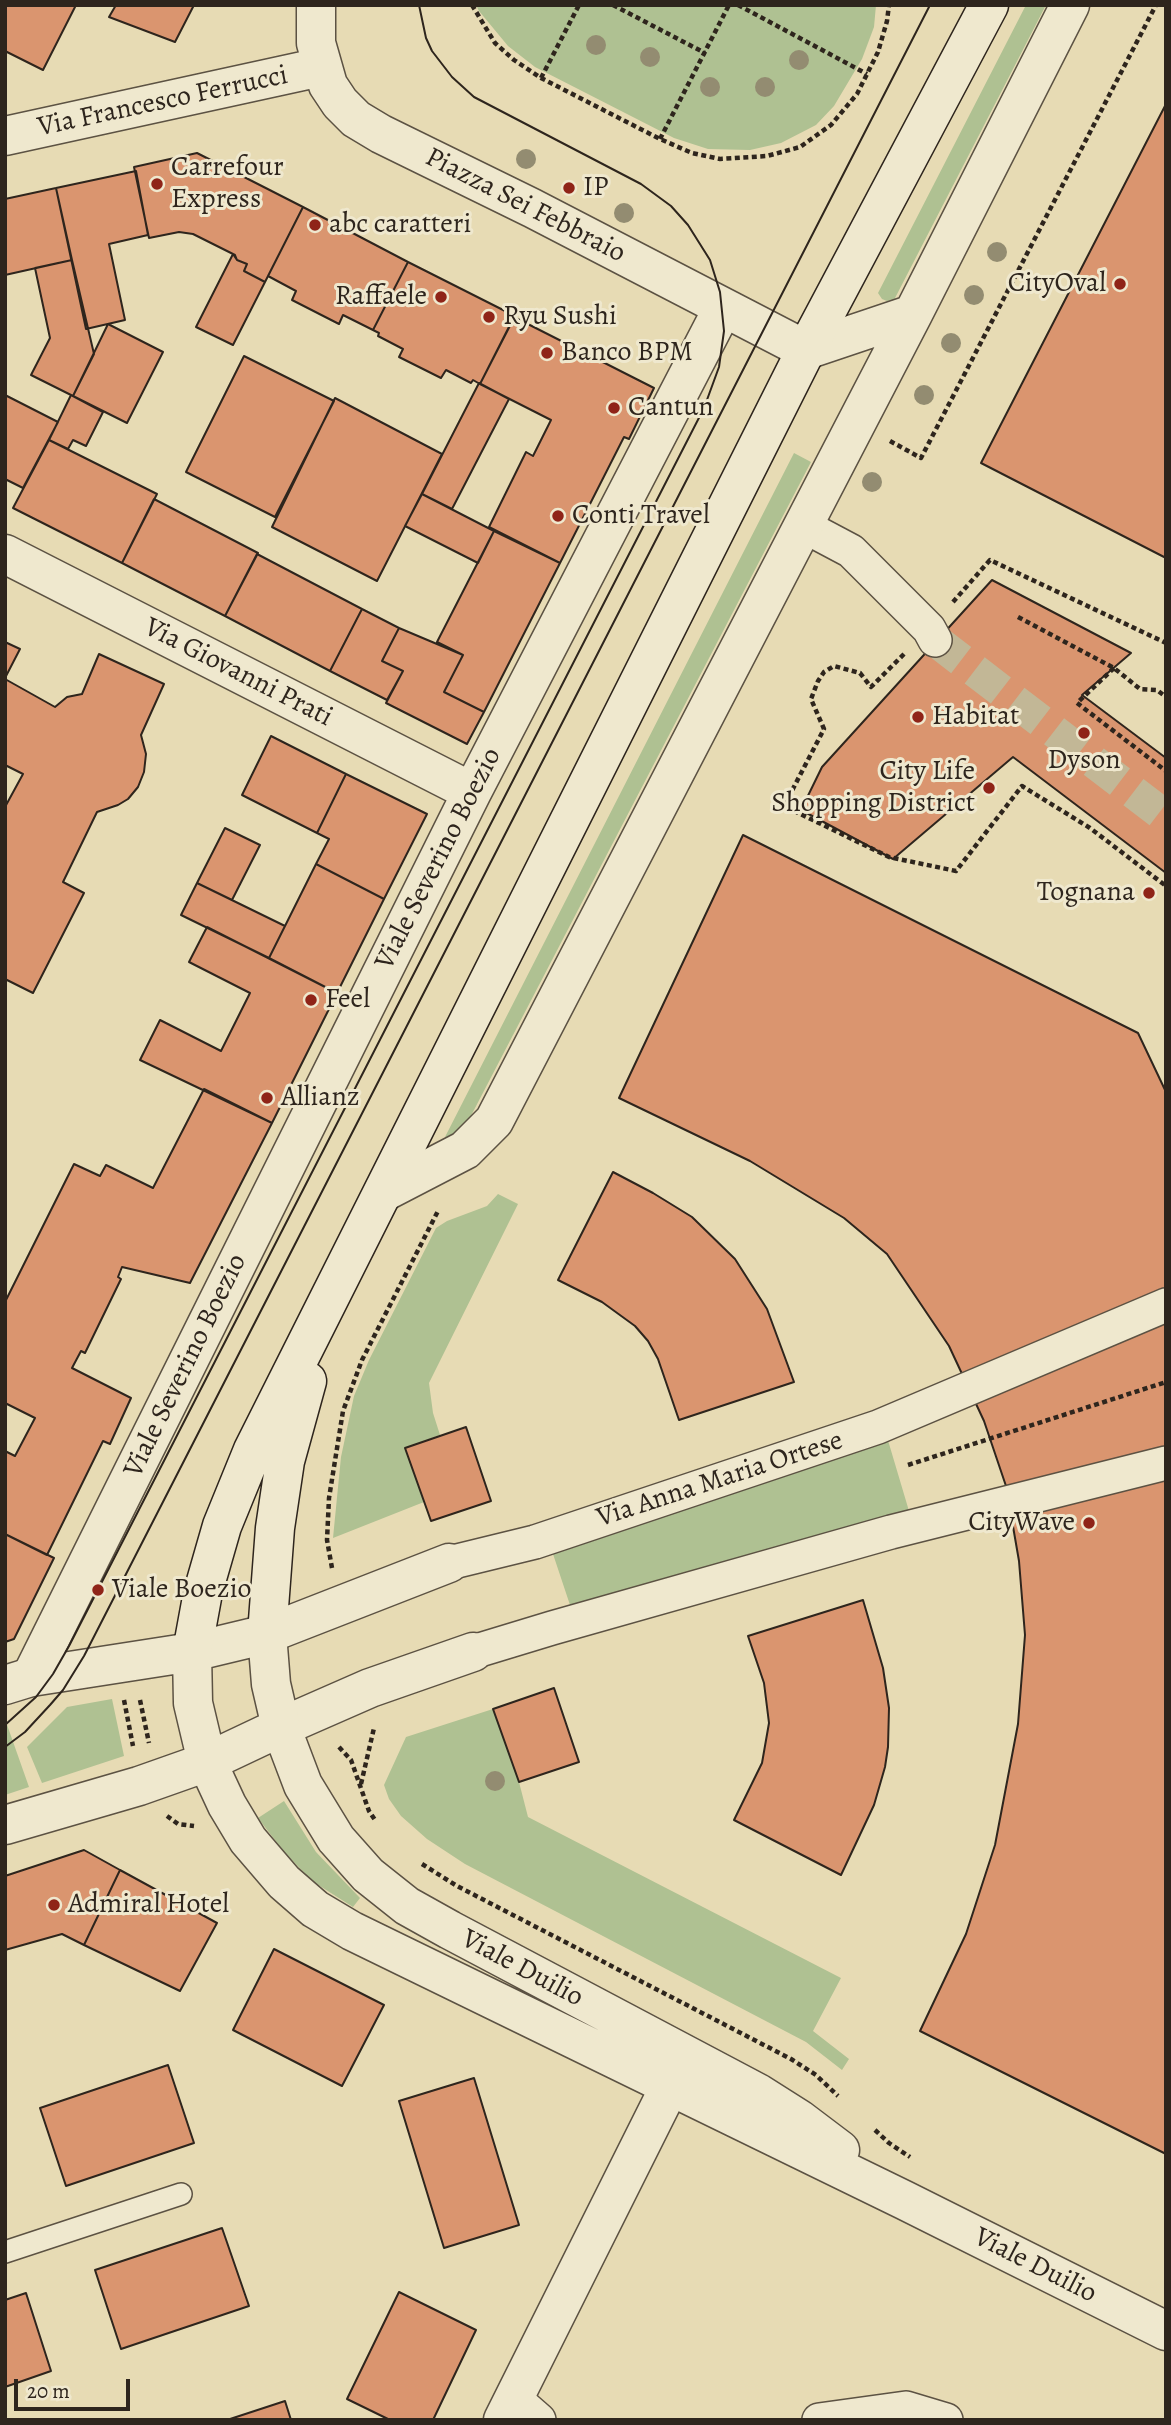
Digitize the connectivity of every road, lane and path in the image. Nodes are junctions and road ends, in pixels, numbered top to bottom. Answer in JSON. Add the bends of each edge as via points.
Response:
{"nodes":[{"id":1,"x":316,"y":5,"type":"edge"},
{"id":2,"x":472,"y":5,"type":"edge"},
{"id":3,"x":579,"y":5,"type":"edge"},
{"id":4,"x":613,"y":5,"type":"edge"},
{"id":5,"x":729,"y":5,"type":"edge"},
{"id":6,"x":738,"y":5,"type":"edge"},
{"id":7,"x":889,"y":5,"type":"edge"},
{"id":8,"x":989,"y":5,"type":"edge"},
{"id":9,"x":1070,"y":5,"type":"edge"},
{"id":10,"x":1156,"y":5,"type":"edge"},
{"id":11,"x":705,"y":53,"type":"junction"},
{"id":12,"x":321,"y":67,"type":"junction"},
{"id":13,"x":867,"y":74,"type":"junction"},
{"id":14,"x":541,"y":78,"type":"junction"},
{"id":15,"x":5,"y":136,"type":"edge"},
{"id":16,"x":660,"y":139,"type":"junction"},
{"id":17,"x":723,"y":308,"type":"junction"},
{"id":18,"x":913,"y":314,"type":"junction"},
{"id":19,"x":806,"y":349,"type":"junction"},
{"id":20,"x":868,"y":430,"type":"junction"},
{"id":21,"x":802,"y":525,"type":"junction"},
{"id":22,"x":5,"y":554,"type":"edge"},
{"id":23,"x":1018,"y":617,"type":"dead end"},
{"id":24,"x":932,"y":634,"type":"junction"},
{"id":25,"x":1166,"y":642,"type":"edge"},
{"id":26,"x":1114,"y":668,"type":"junction"},
{"id":27,"x":1166,"y":697,"type":"edge"},
{"id":28,"x":1166,"y":771,"type":"edge"},
{"id":29,"x":472,"y":792,"type":"junction"},
{"id":30,"x":1166,"y":886,"type":"edge"},
{"id":31,"x":384,"y":1192,"type":"junction"},
{"id":32,"x":444,"y":1200,"type":"dead end"},
{"id":33,"x":1166,"y":1305,"type":"edge"},
{"id":34,"x":326,"y":1307,"type":"junction"},
{"id":35,"x":1166,"y":1382,"type":"edge"},
{"id":36,"x":1166,"y":1463,"type":"edge"},
{"id":37,"x":908,"y":1465,"type":"dead end"},
{"id":38,"x":330,"y":1563,"type":"dead end"},
{"id":39,"x":449,"y":1563,"type":"joint"},
{"id":40,"x":267,"y":1634,"type":"junction"},
{"id":41,"x":192,"y":1652,"type":"junction"},
{"id":42,"x":473,"y":1652,"type":"joint"},
{"id":43,"x":18,"y":1681,"type":"edge"},
{"id":44,"x":124,"y":1696,"type":"dead end"},
{"id":45,"x":139,"y":1696,"type":"dead end"},
{"id":46,"x":375,"y":1722,"type":"dead end"},
{"id":47,"x":281,"y":1727,"type":"junction"},
{"id":48,"x":150,"y":1744,"type":"dead end"},
{"id":49,"x":339,"y":1747,"type":"dead end"},
{"id":50,"x":207,"y":1762,"type":"junction"},
{"id":51,"x":137,"y":1770,"type":"junction"},
{"id":52,"x":360,"y":1785,"type":"junction"},
{"id":53,"x":5,"y":1825,"type":"edge"},
{"id":54,"x":380,"y":1826,"type":"dead end"},
{"id":55,"x":421,"y":1864,"type":"dead end"},
{"id":56,"x":670,"y":2086,"type":"junction"},
{"id":57,"x":843,"y":2101,"type":"dead end"},
{"id":58,"x":871,"y":2126,"type":"dead end"},
{"id":59,"x":914,"y":2159,"type":"dead end"},
{"id":60,"x":181,"y":2194,"type":"dead end"},
{"id":61,"x":904,"y":2200,"type":"junction"},
{"id":62,"x":5,"y":2252,"type":"edge"},
{"id":63,"x":1166,"y":2331,"type":"edge"},
{"id":64,"x":519,"y":2413,"type":"edge"},
{"id":65,"x":819,"y":2420,"type":"edge"},
{"id":66,"x":946,"y":2420,"type":"edge"}],
"edges":[{"from":1,"to":12,"type":"street","name":"Piazza Sei Febbraio"},
{"from":2,"to":14,"type":"path","via":[[495,43]]},
{"from":3,"to":14,"type":"path"},
{"from":4,"to":11,"type":"path"},
{"from":5,"to":11,"type":"path"},
{"from":6,"to":13,"type":"path"},
{"from":7,"to":13,"type":"path","via":[[878,52]]},
{"from":8,"to":19,"type":"street"},
{"from":9,"to":18,"type":"street"},
{"from":10,"to":20,"type":"path","via":[[921,458]]},
{"from":11,"to":16,"type":"path"},
{"from":12,"to":15,"type":"street","name":"Via Francesco Ferrucci"},
{"from":12,"to":17,"type":"street","name":"Piazza Sei Febbraio","via":[[340,103],[356,119]]},
{"from":13,"to":16,"type":"path","via":[[831,125],[800,147],[767,156],[720,159]]},
{"from":14,"to":16,"type":"path"},
{"from":17,"to":19,"type":"street","name":"Piazza Sei Febbraio"},
{"from":17,"to":29,"type":"street","name":"Viale Severino Boezio"},
{"from":18,"to":19,"type":"street"},
{"from":18,"to":20,"type":"street"},
{"from":19,"to":31,"type":"street"},
{"from":20,"to":21,"type":"street"},
{"from":21,"to":24,"type":"street","via":[[850,551]]},
{"from":21,"to":31,"type":"street","via":[[494,1121],[465,1150]]},
{"from":22,"to":29,"type":"street","name":"Via Giovanni Prati"},
{"from":23,"to":26,"type":"path"},
{"from":24,"to":25,"type":"path","via":[[990,560]]},
{"from":24,"to":30,"type":"path","via":[[871,687],[860,673],[834,666],[824,671],[811,699],[824,729],[784,806],[889,857],[956,871],[1022,786],[1090,828]]},
{"from":26,"to":27,"type":"path","via":[[1140,689],[1157,690]]},
{"from":26,"to":28,"type":"path","via":[[1077,703]]},
{"from":29,"to":43,"type":"street","name":"Viale Severino Boezio"},
{"from":31,"to":34,"type":"street"},
{"from":32,"to":38,"type":"path","via":[[362,1360],[343,1411],[329,1499]]},
{"from":33,"to":39,"type":"street","name":"Via Anna Maria Ortese","via":[[878,1427],[535,1542]]},
{"from":34,"to":40,"type":"street","via":[[285,1461]]},
{"from":34,"to":41,"type":"street","via":[[253,1450],[222,1526],[202,1592]]},
{"from":35,"to":37,"type":"path"},
{"from":36,"to":42,"type":"street","via":[[891,1532]]},
{"from":39,"to":40,"type":"street","name":"Via Anna Maria Ortese"},
{"from":40,"to":41,"type":"street","name":"Via Anna Maria Ortese"},
{"from":40,"to":47,"type":"street","name":"Viale Duilio"},
{"from":41,"to":43,"type":"street","name":"Via Anna Maria Ortese"},
{"from":41,"to":50,"type":"street","name":"Viale Duilio","via":[[193,1703]]},
{"from":42,"to":47,"type":"street","via":[[370,1688]]},
{"from":44,"to":51,"type":"path"},
{"from":45,"to":48,"type":"path"},
{"from":46,"to":52,"type":"path"},
{"from":47,"to":50,"type":"street"},
{"from":47,"to":61,"type":"street","name":"Viale Duilio","via":[[303,1786],[336,1839],[368,1875],[407,1906],[758,2093]]},
{"from":49,"to":52,"type":"path","via":[[351,1760]]},
{"from":50,"to":51,"type":"street"},
{"from":50,"to":56,"type":"street","name":"Viale Duilio","via":[[248,1840],[315,1909]]},
{"from":51,"to":53,"type":"street"},
{"from":52,"to":54,"type":"path"},
{"from":55,"to":57,"type":"path","via":[[791,2059]]},
{"from":56,"to":61,"type":"street","name":"Viale Duilio"},
{"from":56,"to":64,"type":"street"},
{"from":58,"to":59,"type":"path"},
{"from":60,"to":62,"type":"lane"},
{"from":61,"to":63,"type":"street","name":"Viale Duilio"},
{"from":65,"to":66,"type":"street","via":[[906,2407]]}]}
